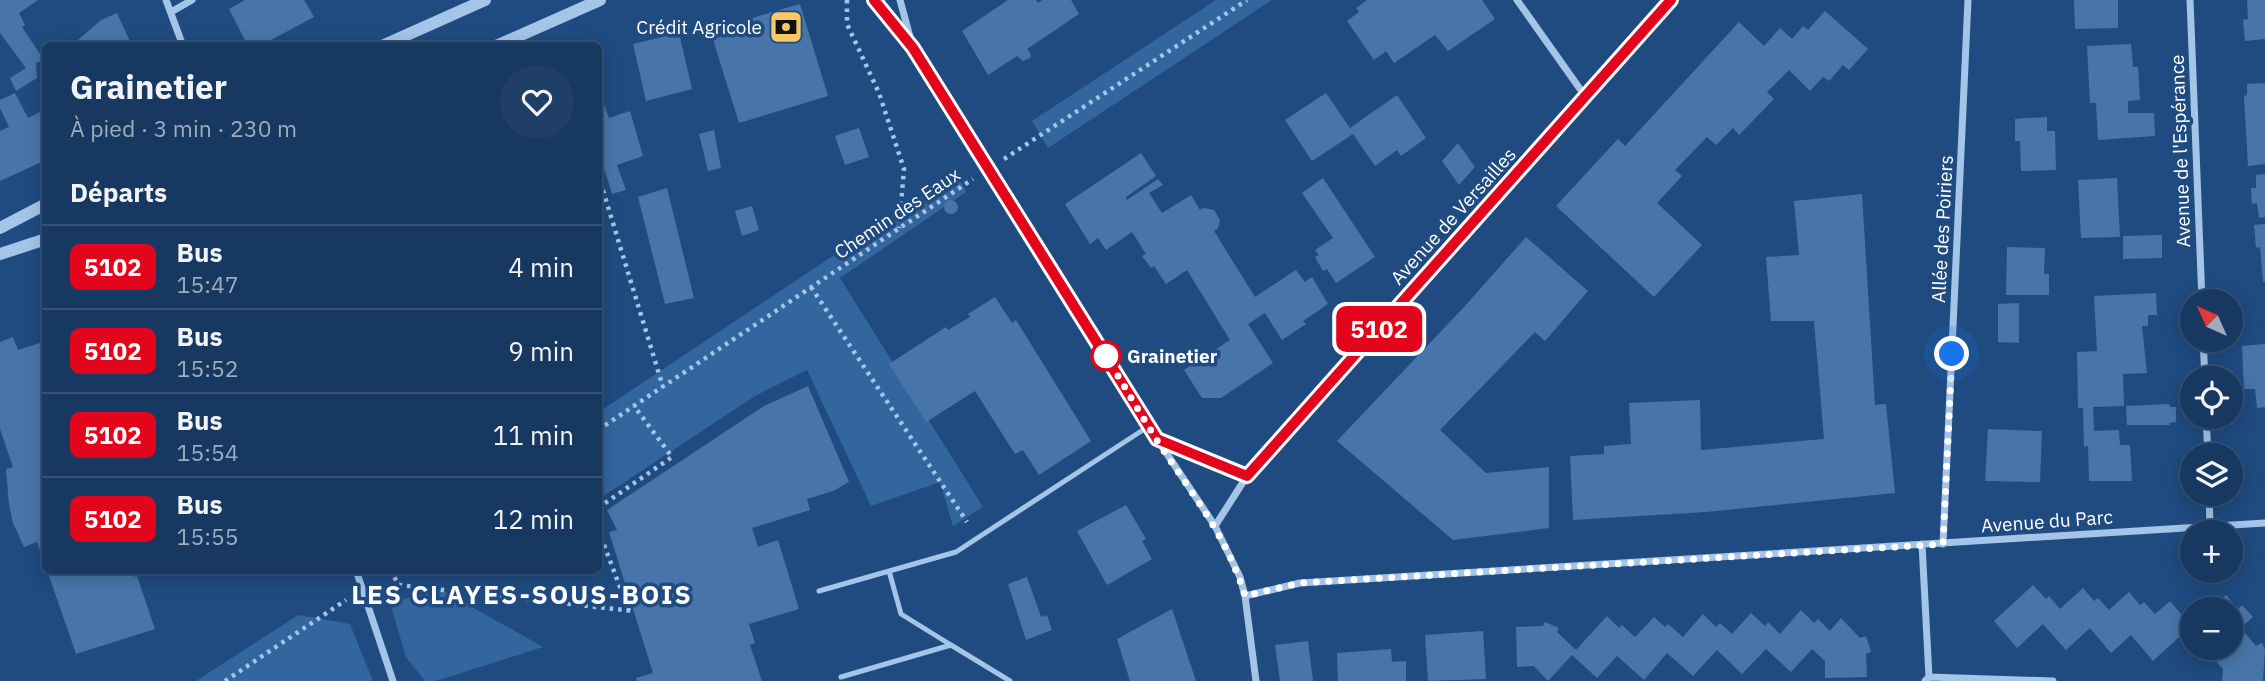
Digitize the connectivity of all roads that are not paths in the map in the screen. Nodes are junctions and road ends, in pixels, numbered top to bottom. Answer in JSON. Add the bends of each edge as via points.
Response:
{"nodes":[{"id":1,"x":166,"y":0,"type":"edge"},
{"id":2,"x":192,"y":0,"type":"edge"},
{"id":3,"x":485,"y":0,"type":"edge"},
{"id":4,"x":600,"y":0,"type":"edge"},
{"id":5,"x":874,"y":0,"type":"edge"},
{"id":6,"x":900,"y":0,"type":"edge"},
{"id":7,"x":1517,"y":0,"type":"edge"},
{"id":8,"x":1671,"y":0,"type":"edge"},
{"id":9,"x":1968,"y":0,"type":"edge"},
{"id":10,"x":2190,"y":0,"type":"edge"},
{"id":11,"x":171,"y":12,"type":"junction"},
{"id":12,"x":182,"y":42,"type":"edge"},
{"id":13,"x":391,"y":42,"type":"edge"},
{"id":14,"x":505,"y":42,"type":"edge"},
{"id":15,"x":913,"y":48,"type":"junction"},
{"id":16,"x":1585,"y":96,"type":"junction"},
{"id":17,"x":42,"y":206,"type":"edge"},
{"id":18,"x":0,"y":228,"type":"edge"},
{"id":19,"x":42,"y":240,"type":"edge"},
{"id":20,"x":0,"y":254,"type":"edge"},
{"id":21,"x":2202,"y":289,"type":"edge"},
{"id":22,"x":1149,"y":426,"type":"junction"},
{"id":23,"x":1157,"y":439,"type":"junction"},
{"id":24,"x":1247,"y":476,"type":"junction"},
{"id":25,"x":2265,"y":523,"type":"edge"},
{"id":26,"x":2243,"y":524,"type":"edge"},
{"id":27,"x":1215,"y":526,"type":"junction"},
{"id":28,"x":2180,"y":528,"type":"edge"},
{"id":29,"x":1922,"y":544,"type":"junction"},
{"id":30,"x":1943,"y":544,"type":"junction"},
{"id":31,"x":889,"y":571,"type":"junction"},
{"id":32,"x":357,"y":574,"type":"edge"},
{"id":33,"x":819,"y":592,"type":"dead end"},
{"id":34,"x":1245,"y":596,"type":"junction"},
{"id":35,"x":951,"y":645,"type":"junction"},
{"id":36,"x":841,"y":677,"type":"dead end"},
{"id":37,"x":1927,"y":679,"type":"edge"},
{"id":38,"x":393,"y":681,"type":"edge"},
{"id":39,"x":1010,"y":681,"type":"edge"},
{"id":40,"x":1256,"y":681,"type":"edge"},
{"id":41,"x":2053,"y":681,"type":"edge"}],
"edges":[{"from":1,"to":11,"type":"street"},
{"from":2,"to":11,"type":"street"},
{"from":3,"to":13,"type":"street"},
{"from":4,"to":14,"type":"street"},
{"from":5,"to":15,"type":"street"},
{"from":6,"to":15,"type":"street"},
{"from":7,"to":16,"type":"street"},
{"from":8,"to":16,"type":"street","name":"Avenue de Versailles"},
{"from":9,"to":30,"type":"street","name":"Allée des Poiriers"},
{"from":10,"to":21,"type":"street","name":"Avenue de l'Espérance"},
{"from":11,"to":12,"type":"street"},
{"from":15,"to":22,"type":"street"},
{"from":16,"to":24,"type":"street","name":"Avenue de Versailles"},
{"from":17,"to":18,"type":"street"},
{"from":19,"to":20,"type":"street"},
{"from":22,"to":23,"type":"street"},
{"from":22,"to":31,"type":"lane","via":[[956,552]]},
{"from":23,"to":24,"type":"street"},
{"from":23,"to":27,"type":"street"},
{"from":24,"to":27,"type":"street","name":"Avenue de Versailles"},
{"from":25,"to":26,"type":"street","name":"Avenue du Parc"},
{"from":27,"to":34,"type":"street"},
{"from":28,"to":30,"type":"street","name":"Avenue du Parc"},
{"from":29,"to":30,"type":"street","name":"Avenue du Parc"},
{"from":29,"to":34,"type":"street","name":"Avenue du Parc","via":[[1300,583]]},
{"from":29,"to":37,"type":"street"},
{"from":31,"to":33,"type":"lane"},
{"from":31,"to":35,"type":"lane","via":[[901,614]]},
{"from":32,"to":38,"type":"street"},
{"from":34,"to":40,"type":"street"},
{"from":35,"to":36,"type":"lane"},
{"from":35,"to":39,"type":"lane"},
{"from":37,"to":41,"type":"street"}]}
